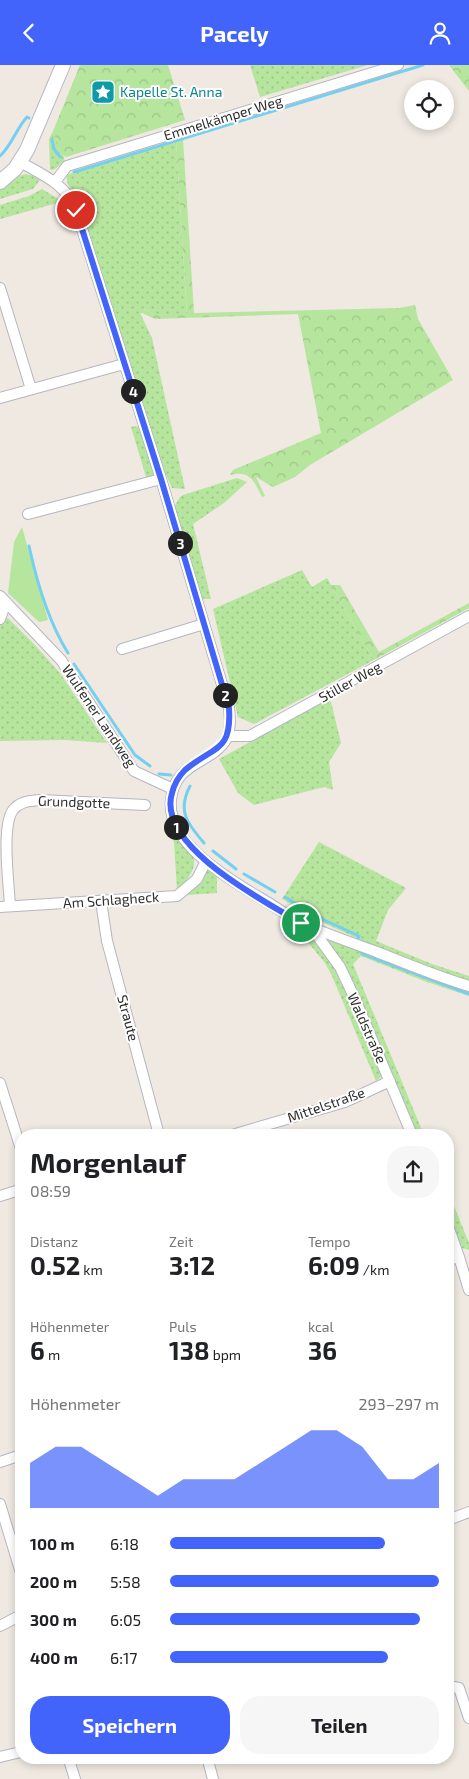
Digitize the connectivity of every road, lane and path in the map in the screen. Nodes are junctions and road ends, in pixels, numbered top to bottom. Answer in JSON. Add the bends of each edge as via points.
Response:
{"nodes":[{"id":1,"x":63,"y":65,"type":"edge"},
{"id":2,"x":398,"y":65,"type":"edge"},
{"id":3,"x":20,"y":162,"type":"junction"},
{"id":4,"x":0,"y":182,"type":"edge"},
{"id":5,"x":55,"y":182,"type":"junction"},
{"id":6,"x":0,"y":288,"type":"edge"},
{"id":7,"x":124,"y":364,"type":"junction"},
{"id":8,"x":31,"y":389,"type":"junction"},
{"id":9,"x":0,"y":398,"type":"edge"},
{"id":10,"x":161,"y":479,"type":"junction"},
{"id":11,"x":28,"y":514,"type":"dead end"},
{"id":12,"x":3,"y":599,"type":"edge"},
{"id":13,"x":469,"y":616,"type":"edge"},
{"id":14,"x":0,"y":619,"type":"edge"},
{"id":15,"x":204,"y":624,"type":"junction"},
{"id":16,"x":122,"y":649,"type":"dead end"},
{"id":17,"x":228,"y":736,"type":"junction"},
{"id":18,"x":173,"y":789,"type":"junction"},
{"id":19,"x":145,"y":805,"type":"dead end"},
{"id":20,"x":206,"y":861,"type":"junction"},
{"id":21,"x":101,"y":901,"type":"junction"},
{"id":22,"x":5,"y":906,"type":"edge"},
{"id":23,"x":311,"y":927,"type":"junction"},
{"id":24,"x":469,"y":986,"type":"edge"},
{"id":25,"x":390,"y":1081,"type":"junction"},
{"id":26,"x":0,"y":1083,"type":"edge"},
{"id":27,"x":158,"y":1129,"type":"edge"},
{"id":28,"x":253,"y":1129,"type":"edge"},
{"id":29,"x":410,"y":1129,"type":"edge"},
{"id":30,"x":15,"y":1130,"type":"edge"},
{"id":31,"x":15,"y":1191,"type":"edge"},
{"id":32,"x":0,"y":1196,"type":"edge"},
{"id":33,"x":454,"y":1243,"type":"edge"},
{"id":34,"x":459,"y":1257,"type":"junction"},
{"id":35,"x":454,"y":1258,"type":"edge"},
{"id":36,"x":469,"y":1291,"type":"edge"},
{"id":37,"x":15,"y":1457,"type":"edge"},
{"id":38,"x":0,"y":1462,"type":"edge"},
{"id":39,"x":0,"y":1504,"type":"edge"},
{"id":40,"x":469,"y":1512,"type":"edge"},
{"id":41,"x":454,"y":1518,"type":"edge"},
{"id":42,"x":15,"y":1553,"type":"edge"},
{"id":43,"x":15,"y":1618,"type":"edge"},
{"id":44,"x":0,"y":1626,"type":"edge"},
{"id":45,"x":464,"y":1686,"type":"edge"},
{"id":46,"x":469,"y":1718,"type":"edge"},
{"id":47,"x":15,"y":1753,"type":"edge"},
{"id":48,"x":0,"y":1757,"type":"edge"},
{"id":49,"x":70,"y":1764,"type":"edge"},
{"id":50,"x":208,"y":1764,"type":"edge"},
{"id":51,"x":75,"y":1779,"type":"edge"},
{"id":52,"x":213,"y":1779,"type":"edge"}],
"edges":[{"from":1,"to":3,"type":"main road"},
{"from":2,"to":5,"type":"street","name":"Emmelkämper Weg","via":[[67,166]]},
{"from":3,"to":4,"type":"main road"},
{"from":3,"to":5,"type":"street"},
{"from":5,"to":7,"type":"street","via":[[71,197],[76,210]]},
{"from":6,"to":8,"type":"street"},
{"from":7,"to":8,"type":"street"},
{"from":7,"to":10,"type":"street"},
{"from":8,"to":9,"type":"street"},
{"from":10,"to":11,"type":"street"},
{"from":10,"to":15,"type":"street"},
{"from":12,"to":14,"type":"street"},
{"from":12,"to":18,"type":"street","name":"Wulfener Landweg","via":[[61,660],[134,771]]},
{"from":13,"to":17,"type":"street","name":"Stiller Weg","via":[[250,736]]},
{"from":15,"to":16,"type":"street"},
{"from":15,"to":17,"type":"street","via":[[229,708]]},
{"from":17,"to":18,"type":"street","via":[[222,746],[184,771]]},
{"from":18,"to":20,"type":"street","via":[[170,806],[178,830]]},
{"from":19,"to":22,"type":"street","name":"Grundgotte","via":[[23,802],[12,811],[7,825]]},
{"from":20,"to":21,"type":"street","name":"Am Schlagheck","via":[[197,879],[177,896]]},
{"from":20,"to":23,"type":"street"},
{"from":21,"to":22,"type":"street","name":"Am Schlagheck"},
{"from":21,"to":27,"type":"street","name":"Straute","via":[[107,941]]},
{"from":23,"to":24,"type":"street"},
{"from":23,"to":25,"type":"street","name":"Waldstraße","via":[[340,967]]},
{"from":25,"to":28,"type":"street","name":"Mittelstraße","via":[[345,1102]]},
{"from":25,"to":29,"type":"street","name":"Waldstraße"},
{"from":26,"to":30,"type":"street"},
{"from":31,"to":32,"type":"street"},
{"from":33,"to":34,"type":"street"},
{"from":34,"to":35,"type":"street"},
{"from":34,"to":36,"type":"street"},
{"from":37,"to":38,"type":"street"},
{"from":39,"to":42,"type":"street"},
{"from":40,"to":41,"type":"street"},
{"from":43,"to":44,"type":"street"},
{"from":45,"to":46,"type":"street"},
{"from":47,"to":48,"type":"street"},
{"from":49,"to":51,"type":"street"},
{"from":50,"to":52,"type":"street"}]}
